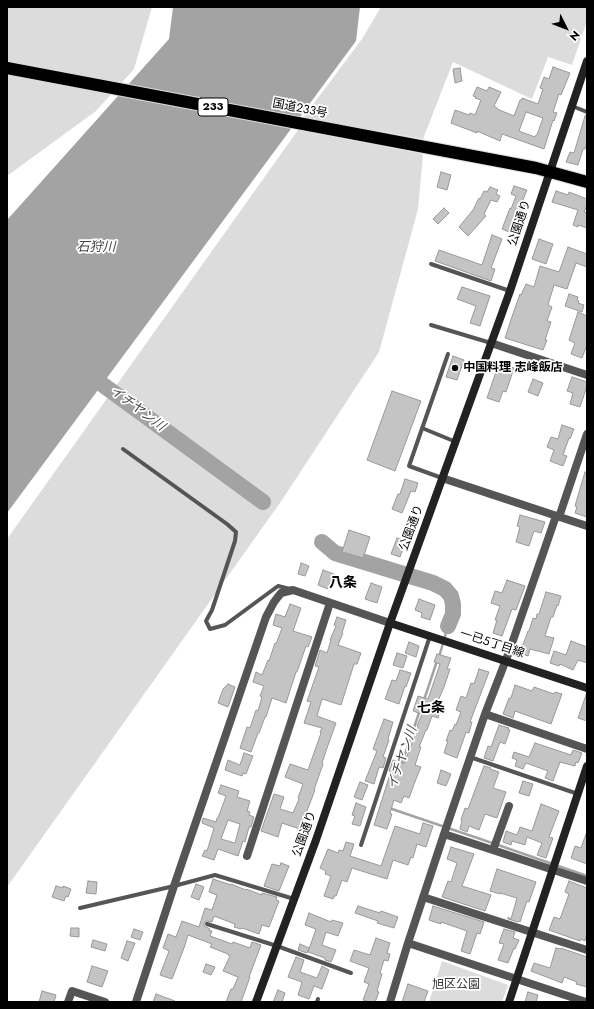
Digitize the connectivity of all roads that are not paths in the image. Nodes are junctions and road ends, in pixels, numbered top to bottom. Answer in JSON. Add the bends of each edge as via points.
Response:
{"nodes":[{"id":1,"x":587,"y":61,"type":"edge"},
{"id":2,"x":7,"y":68,"type":"edge"},
{"id":3,"x":572,"y":106,"type":"junction"},
{"id":4,"x":587,"y":112,"type":"edge"},
{"id":5,"x":549,"y":171,"type":"junction"},
{"id":6,"x":587,"y":182,"type":"edge"},
{"id":7,"x":431,"y":264,"type":"dead end"},
{"id":8,"x":510,"y":291,"type":"junction"},
{"id":9,"x":431,"y":324,"type":"dead end"},
{"id":10,"x":491,"y":343,"type":"junction"},
{"id":11,"x":448,"y":354,"type":"dead end"},
{"id":12,"x":587,"y":375,"type":"edge"},
{"id":13,"x":422,"y":428,"type":"junction"},
{"id":14,"x":587,"y":434,"type":"edge"},
{"id":15,"x":456,"y":442,"type":"junction"},
{"id":16,"x":585,"y":447,"type":"edge"},
{"id":17,"x":123,"y":449,"type":"dead end"},
{"id":18,"x":442,"y":478,"type":"junction"},
{"id":19,"x":558,"y":516,"type":"junction"},
{"id":20,"x":587,"y":526,"type":"edge"},
{"id":21,"x":293,"y":590,"type":"junction"},
{"id":22,"x":330,"y":602,"type":"junction"},
{"id":23,"x":390,"y":623,"type":"junction"},
{"id":24,"x":431,"y":636,"type":"junction"},
{"id":25,"x":506,"y":661,"type":"junction"},
{"id":26,"x":587,"y":688,"type":"edge"},
{"id":27,"x":485,"y":714,"type":"junction"},
{"id":28,"x":587,"y":749,"type":"edge"},
{"id":29,"x":470,"y":757,"type":"junction"},
{"id":30,"x":587,"y":766,"type":"edge"},
{"id":31,"x":578,"y":794,"type":"junction"},
{"id":32,"x":510,"y":806,"type":"dead end"},
{"id":33,"x":444,"y":834,"type":"junction"},
{"id":34,"x":361,"y":845,"type":"dead end"},
{"id":35,"x":494,"y":850,"type":"junction"},
{"id":36,"x":247,"y":856,"type":"dead end"},
{"id":37,"x":553,"y":870,"type":"junction"},
{"id":38,"x":587,"y":880,"type":"edge"},
{"id":39,"x":174,"y":886,"type":"junction"},
{"id":40,"x":423,"y":896,"type":"junction"},
{"id":41,"x":294,"y":899,"type":"junction"},
{"id":42,"x":80,"y":908,"type":"dead end"},
{"id":43,"x":207,"y":924,"type":"dead end"},
{"id":44,"x":532,"y":932,"type":"junction"},
{"id":45,"x":408,"y":943,"type":"junction"},
{"id":46,"x":277,"y":946,"type":"junction"},
{"id":47,"x":587,"y":950,"type":"edge"},
{"id":48,"x":350,"y":973,"type":"dead end"},
{"id":49,"x":517,"y":979,"type":"junction"},
{"id":50,"x":68,"y":1002,"type":"edge"},
{"id":51,"x":105,"y":1002,"type":"edge"},
{"id":52,"x":136,"y":1002,"type":"edge"},
{"id":53,"x":256,"y":1002,"type":"edge"},
{"id":54,"x":390,"y":1002,"type":"edge"},
{"id":55,"x":509,"y":1002,"type":"edge"},
{"id":56,"x":586,"y":1002,"type":"edge"}],
"edges":[{"from":1,"to":3,"type":"street","name":"公園通り"},
{"from":2,"to":5,"type":"highway","name":"国道233号","number":"233"},
{"from":3,"to":4,"type":"lane"},
{"from":3,"to":5,"type":"street","name":"公園通り"},
{"from":5,"to":6,"type":"highway","name":"国道233号","number":"233"},
{"from":5,"to":8,"type":"street","name":"公園通り"},
{"from":7,"to":8,"type":"lane"},
{"from":8,"to":10,"type":"street","name":"公園通り"},
{"from":9,"to":10,"type":"lane"},
{"from":10,"to":12,"type":"street"},
{"from":10,"to":15,"type":"street","name":"公園通り"},
{"from":11,"to":13,"type":"lane"},
{"from":13,"to":15,"type":"lane"},
{"from":13,"to":18,"type":"lane","via":[[409,466]]},
{"from":14,"to":16,"type":"street"},
{"from":15,"to":18,"type":"street","name":"公園通り"},
{"from":16,"to":19,"type":"street"},
{"from":17,"to":21,"type":"lane","via":[[236,532],[212,610],[206,621],[210,630],[225,625],[278,586]]},
{"from":18,"to":19,"type":"street"},
{"from":18,"to":23,"type":"street","name":"公園通り"},
{"from":19,"to":20,"type":"street"},
{"from":19,"to":25,"type":"street"},
{"from":21,"to":22,"type":"street"},
{"from":21,"to":39,"type":"street","via":[[281,593],[266,617]]},
{"from":22,"to":23,"type":"street"},
{"from":22,"to":36,"type":"street"},
{"from":23,"to":24,"type":"street","name":"一已５丁目線"},
{"from":23,"to":41,"type":"street","name":"公園通り"},
{"from":24,"to":25,"type":"street","name":"一已５丁目線"},
{"from":24,"to":34,"type":"lane"},
{"from":25,"to":26,"type":"street","name":"一已５丁目線"},
{"from":25,"to":27,"type":"street"},
{"from":27,"to":28,"type":"street"},
{"from":27,"to":29,"type":"street"},
{"from":29,"to":31,"type":"lane"},
{"from":29,"to":33,"type":"street"},
{"from":30,"to":31,"type":"street"},
{"from":31,"to":37,"type":"street"},
{"from":32,"to":35,"type":"street"},
{"from":33,"to":35,"type":"street"},
{"from":33,"to":40,"type":"street"},
{"from":35,"to":37,"type":"street"},
{"from":37,"to":38,"type":"street"},
{"from":37,"to":44,"type":"street"},
{"from":39,"to":41,"type":"lane","via":[[215,875]]},
{"from":39,"to":42,"type":"lane"},
{"from":39,"to":52,"type":"street"},
{"from":40,"to":44,"type":"street"},
{"from":40,"to":45,"type":"street"},
{"from":41,"to":46,"type":"street","name":"公園通り"},
{"from":43,"to":46,"type":"lane"},
{"from":44,"to":47,"type":"street"},
{"from":44,"to":49,"type":"street"},
{"from":45,"to":49,"type":"street"},
{"from":45,"to":54,"type":"street"},
{"from":46,"to":48,"type":"lane"},
{"from":46,"to":53,"type":"street","name":"公園通り"},
{"from":49,"to":55,"type":"street"},
{"from":49,"to":56,"type":"street"},
{"from":50,"to":51,"type":"street","via":[[72,991]]}]}
